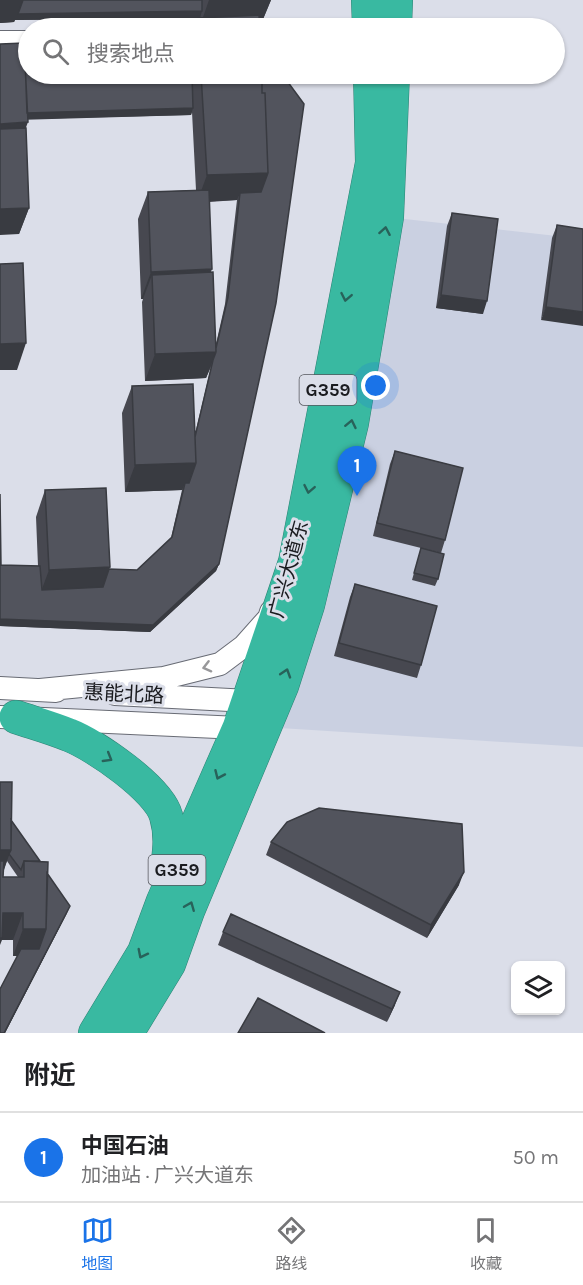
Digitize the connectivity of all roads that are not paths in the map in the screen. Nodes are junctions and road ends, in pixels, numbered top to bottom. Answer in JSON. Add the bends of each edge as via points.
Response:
{"nodes":[{"id":1,"x":368,"y":0,"type":"edge"},
{"id":2,"x":396,"y":0,"type":"edge"},
{"id":3,"x":369,"y":18,"type":"edge"},
{"id":4,"x":395,"y":18,"type":"edge"},
{"id":5,"x":0,"y":42,"type":"edge"},
{"id":6,"x":18,"y":42,"type":"edge"},
{"id":7,"x":370,"y":84,"type":"edge"},
{"id":8,"x":393,"y":84,"type":"edge"},
{"id":9,"x":295,"y":562,"type":"junction"},
{"id":10,"x":0,"y":688,"type":"edge"},
{"id":11,"x":40,"y":690,"type":"junction"},
{"id":12,"x":244,"y":715,"type":"junction"},
{"id":13,"x":8,"y":717,"type":"edge"},
{"id":14,"x":163,"y":901,"type":"junction"},
{"id":15,"x":95,"y":1033,"type":"edge"},
{"id":16,"x":127,"y":1033,"type":"edge"}],
"edges":[{"from":1,"to":3,"type":"highway"},
{"from":2,"to":4,"type":"highway"},
{"from":5,"to":6,"type":"street"},
{"from":7,"to":9,"type":"highway","name":"广兴大道东","number":"G359","one_way":true,"via":[[372,163]]},
{"from":16,"to":8,"type":"highway","name":"广兴大道东","number":"G359","one_way":true,"via":[[169,964],[282,686],[308,605],[352,423],[387,217]]},
{"from":9,"to":11,"type":"street","one_way":true,"via":[[269,618],[244,646],[220,664],[164,678]]},
{"from":9,"to":12,"type":"highway","name":"广兴大道东","number":"G359"},
{"from":10,"to":11,"type":"street","name":"惠能北路"},
{"from":11,"to":12,"type":"street","name":"惠能北路"},
{"from":12,"to":13,"type":"street","name":"惠能北路"},
{"from":12,"to":14,"type":"highway","name":"广兴大道东","number":"G359","one_way":true},
{"from":13,"to":14,"type":"highway","one_way":true,"via":[[71,736],[116,762],[149,789],[166,814],[170,842]]},
{"from":14,"to":15,"type":"highway","name":"广兴大道东","number":"G359","one_way":true,"via":[[144,952]]}]}
